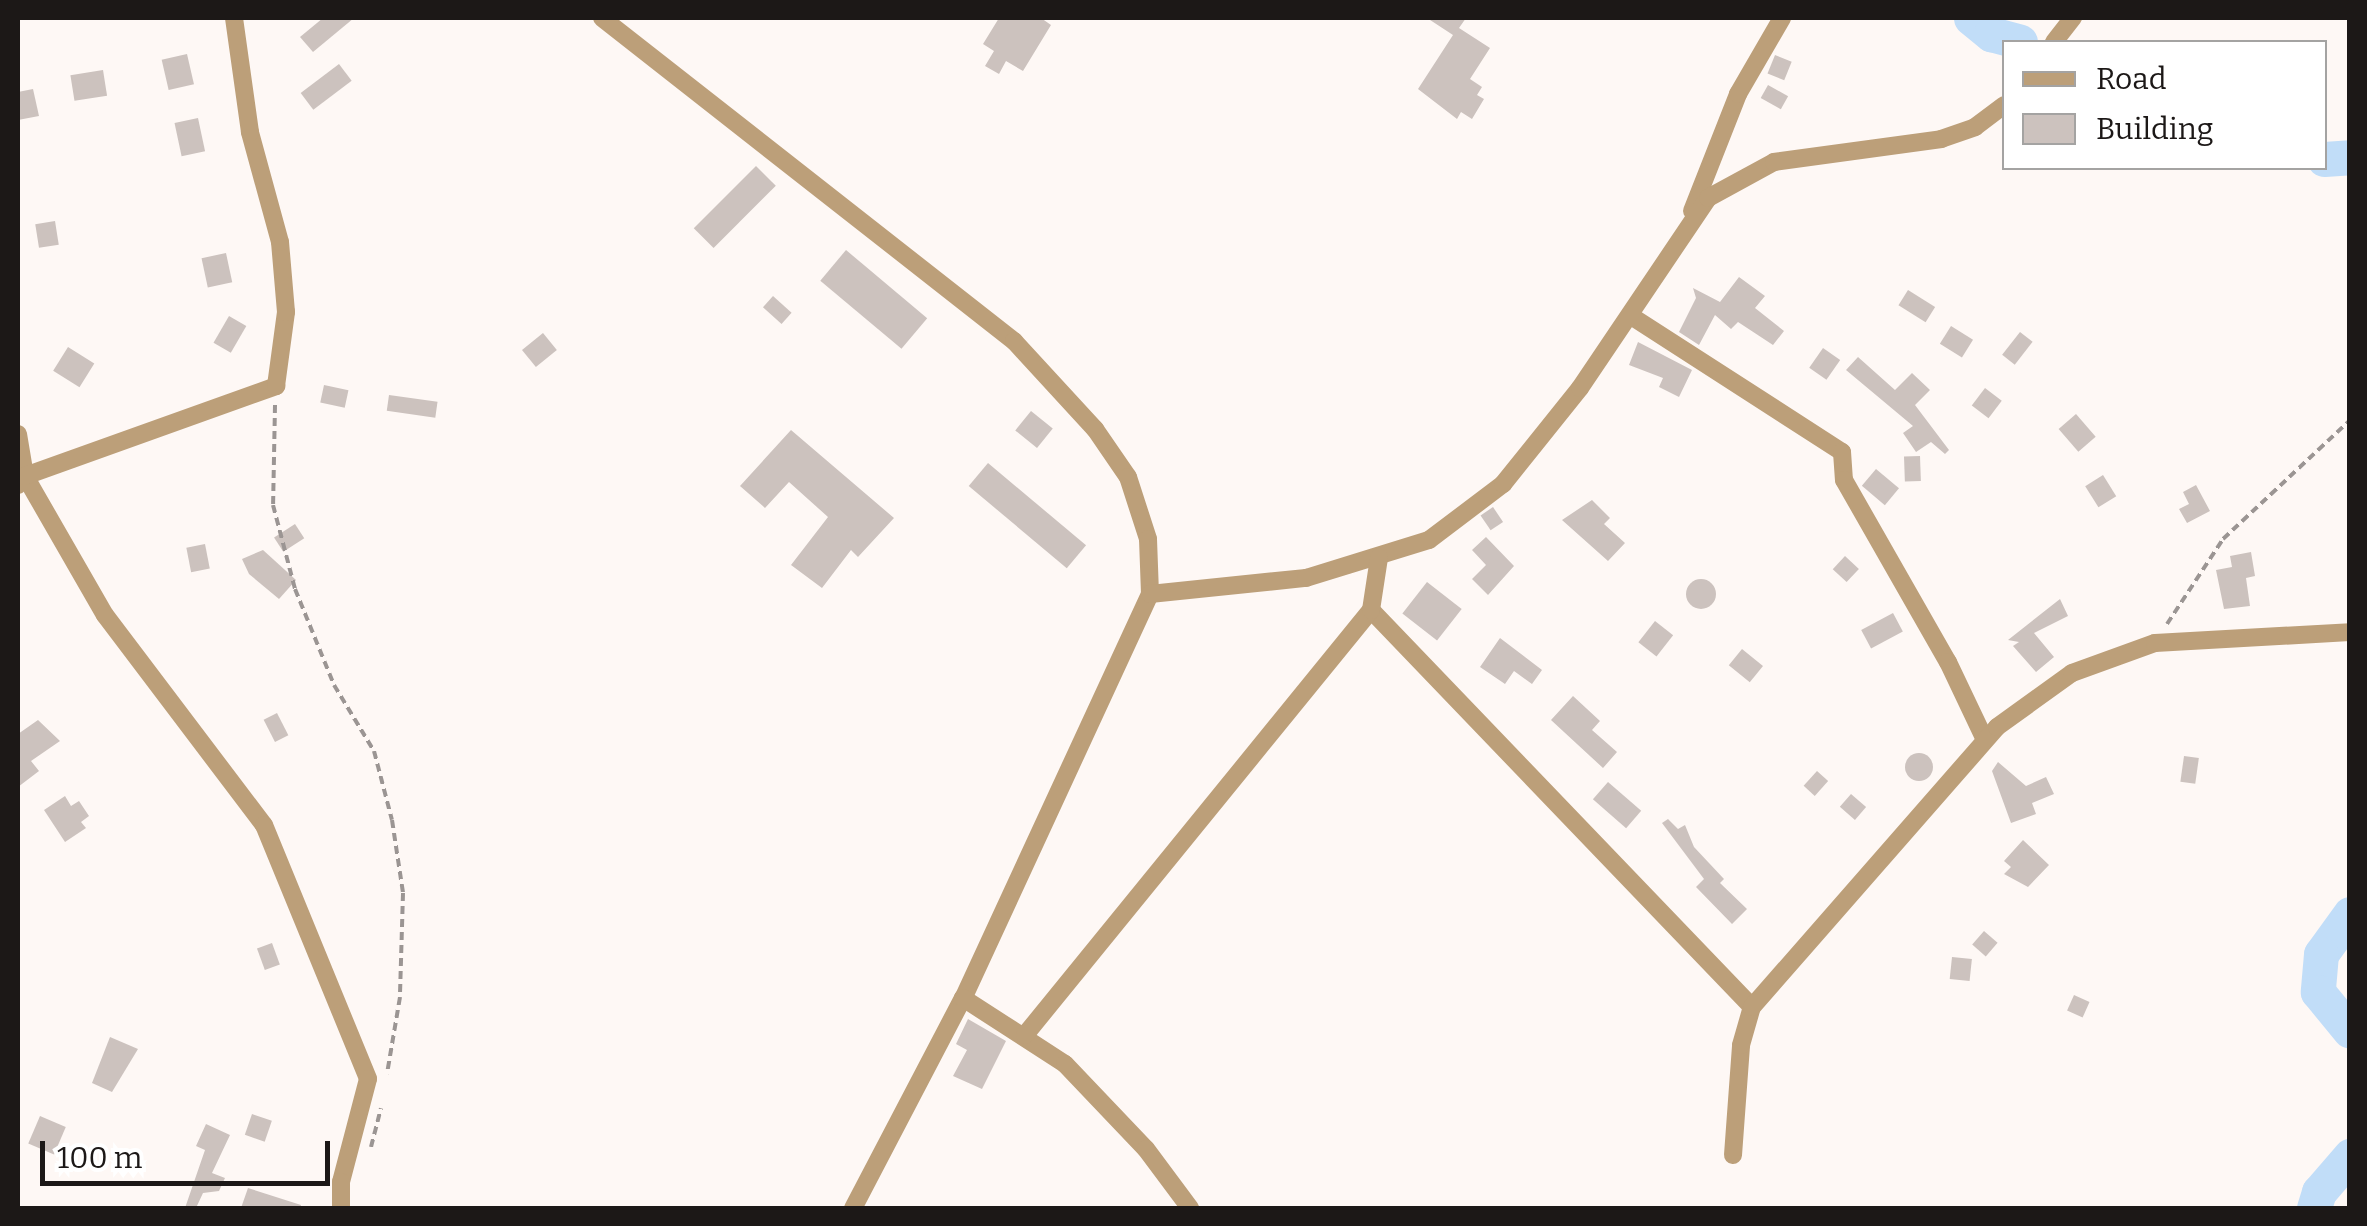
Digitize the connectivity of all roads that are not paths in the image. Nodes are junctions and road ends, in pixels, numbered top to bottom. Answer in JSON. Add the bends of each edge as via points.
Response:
{"nodes":[{"id":1,"x":234,"y":18,"type":"edge"},
{"id":2,"x":602,"y":18,"type":"edge"},
{"id":3,"x":1782,"y":18,"type":"edge"},
{"id":4,"x":2002,"y":106,"type":"edge"},
{"id":5,"x":1689,"y":220,"type":"junction"},
{"id":6,"x":1631,"y":316,"type":"junction"},
{"id":7,"x":18,"y":434,"type":"edge"},
{"id":8,"x":21,"y":481,"type":"edge"},
{"id":9,"x":1379,"y":558,"type":"junction"},
{"id":10,"x":1150,"y":594,"type":"junction"},
{"id":11,"x":1371,"y":610,"type":"junction"},
{"id":12,"x":2350,"y":632,"type":"edge"},
{"id":13,"x":1985,"y":740,"type":"junction"},
{"id":14,"x":963,"y":998,"type":"junction"},
{"id":15,"x":1752,"y":1007,"type":"junction"},
{"id":16,"x":1025,"y":1035,"type":"junction"},
{"id":17,"x":1733,"y":1155,"type":"dead end"},
{"id":18,"x":341,"y":1208,"type":"edge"},
{"id":19,"x":852,"y":1208,"type":"edge"},
{"id":20,"x":1190,"y":1208,"type":"edge"}],
"edges":[{"from":1,"to":8,"type":"street","via":[[250,132],[280,242],[286,312],[276,386]]},
{"from":2,"to":10,"type":"street","via":[[1014,341],[1095,429],[1128,478],[1148,539]]},
{"from":3,"to":5,"type":"street","via":[[1738,94]]},
{"from":4,"to":5,"type":"street","via":[[1941,139],[1774,162],[1737,177]]},
{"from":5,"to":6,"type":"street"},
{"from":6,"to":9,"type":"street","via":[[1503,484],[1429,540]]},
{"from":6,"to":13,"type":"street","via":[[1842,452],[1844,480]]},
{"from":7,"to":8,"type":"street"},
{"from":8,"to":18,"type":"street","via":[[105,614],[264,826],[368,1079],[340,1182]]},
{"from":9,"to":10,"type":"street","via":[[1306,578]]},
{"from":9,"to":11,"type":"street"},
{"from":10,"to":14,"type":"street"},
{"from":11,"to":15,"type":"street"},
{"from":11,"to":16,"type":"street"},
{"from":12,"to":13,"type":"street","via":[[2154,643],[2072,673]]},
{"from":13,"to":15,"type":"street"},
{"from":14,"to":16,"type":"street"},
{"from":14,"to":19,"type":"street"},
{"from":15,"to":17,"type":"street","via":[[1741,1046]]},
{"from":16,"to":20,"type":"street","via":[[1108,1106]]}]}
